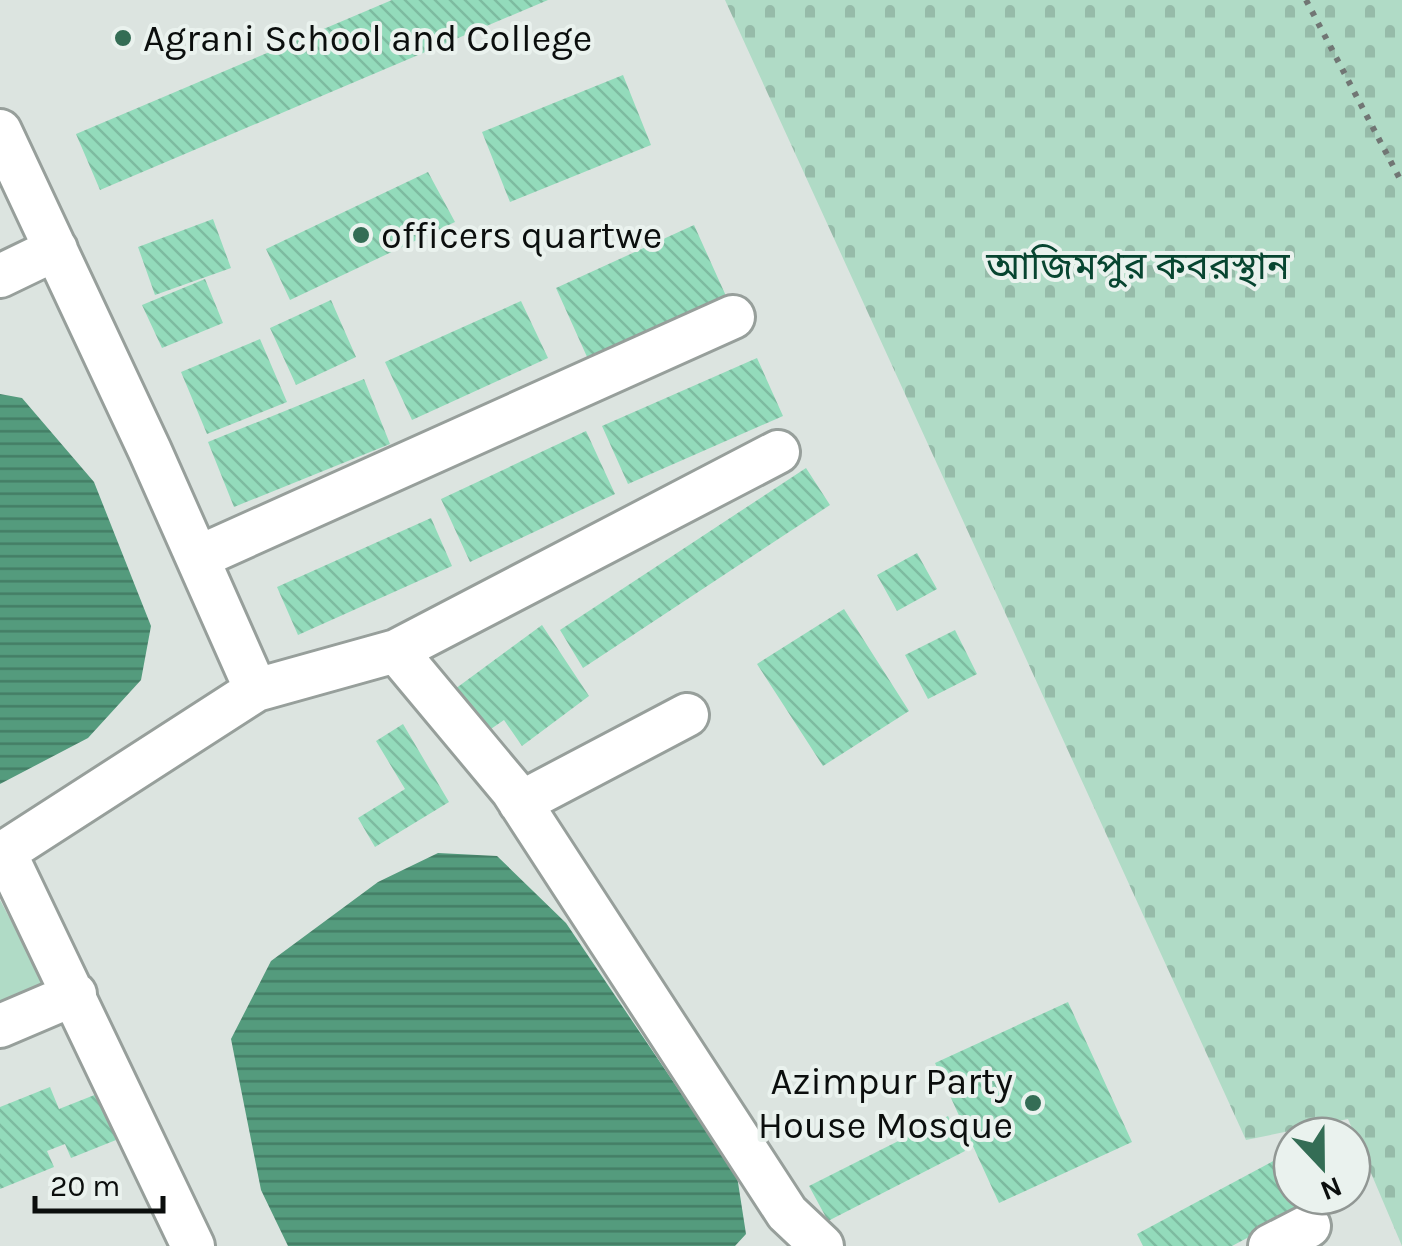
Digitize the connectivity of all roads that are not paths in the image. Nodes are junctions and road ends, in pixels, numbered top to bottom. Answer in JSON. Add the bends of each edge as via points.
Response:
{"nodes":[{"id":1,"x":0,"y":131,"type":"edge"},
{"id":2,"x":56,"y":249,"type":"junction"},
{"id":3,"x":0,"y":276,"type":"edge"},
{"id":4,"x":734,"y":317,"type":"dead end"},
{"id":5,"x":778,"y":452,"type":"dead end"},
{"id":6,"x":199,"y":557,"type":"junction"},
{"id":7,"x":396,"y":650,"type":"junction"},
{"id":8,"x":256,"y":690,"type":"junction"},
{"id":9,"x":687,"y":714,"type":"dead end"},
{"id":10,"x":520,"y":802,"type":"junction"},
{"id":11,"x":3,"y":854,"type":"edge"},
{"id":12,"x":75,"y":994,"type":"junction"},
{"id":13,"x":0,"y":1026,"type":"edge"},
{"id":14,"x":1309,"y":1226,"type":"dead end"},
{"id":15,"x":193,"y":1246,"type":"edge"},
{"id":16,"x":822,"y":1246,"type":"edge"},
{"id":17,"x":1270,"y":1246,"type":"edge"}],
"edges":[{"from":1,"to":2,"type":"street"},
{"from":2,"to":3,"type":"street"},
{"from":2,"to":6,"type":"street"},
{"from":4,"to":6,"type":"street"},
{"from":5,"to":7,"type":"street"},
{"from":6,"to":8,"type":"street"},
{"from":7,"to":8,"type":"street"},
{"from":7,"to":10,"type":"street"},
{"from":8,"to":11,"type":"street"},
{"from":9,"to":10,"type":"street"},
{"from":10,"to":16,"type":"street","via":[[786,1212]]},
{"from":11,"to":12,"type":"street"},
{"from":12,"to":13,"type":"street"},
{"from":12,"to":15,"type":"street"},
{"from":14,"to":17,"type":"street"}]}
